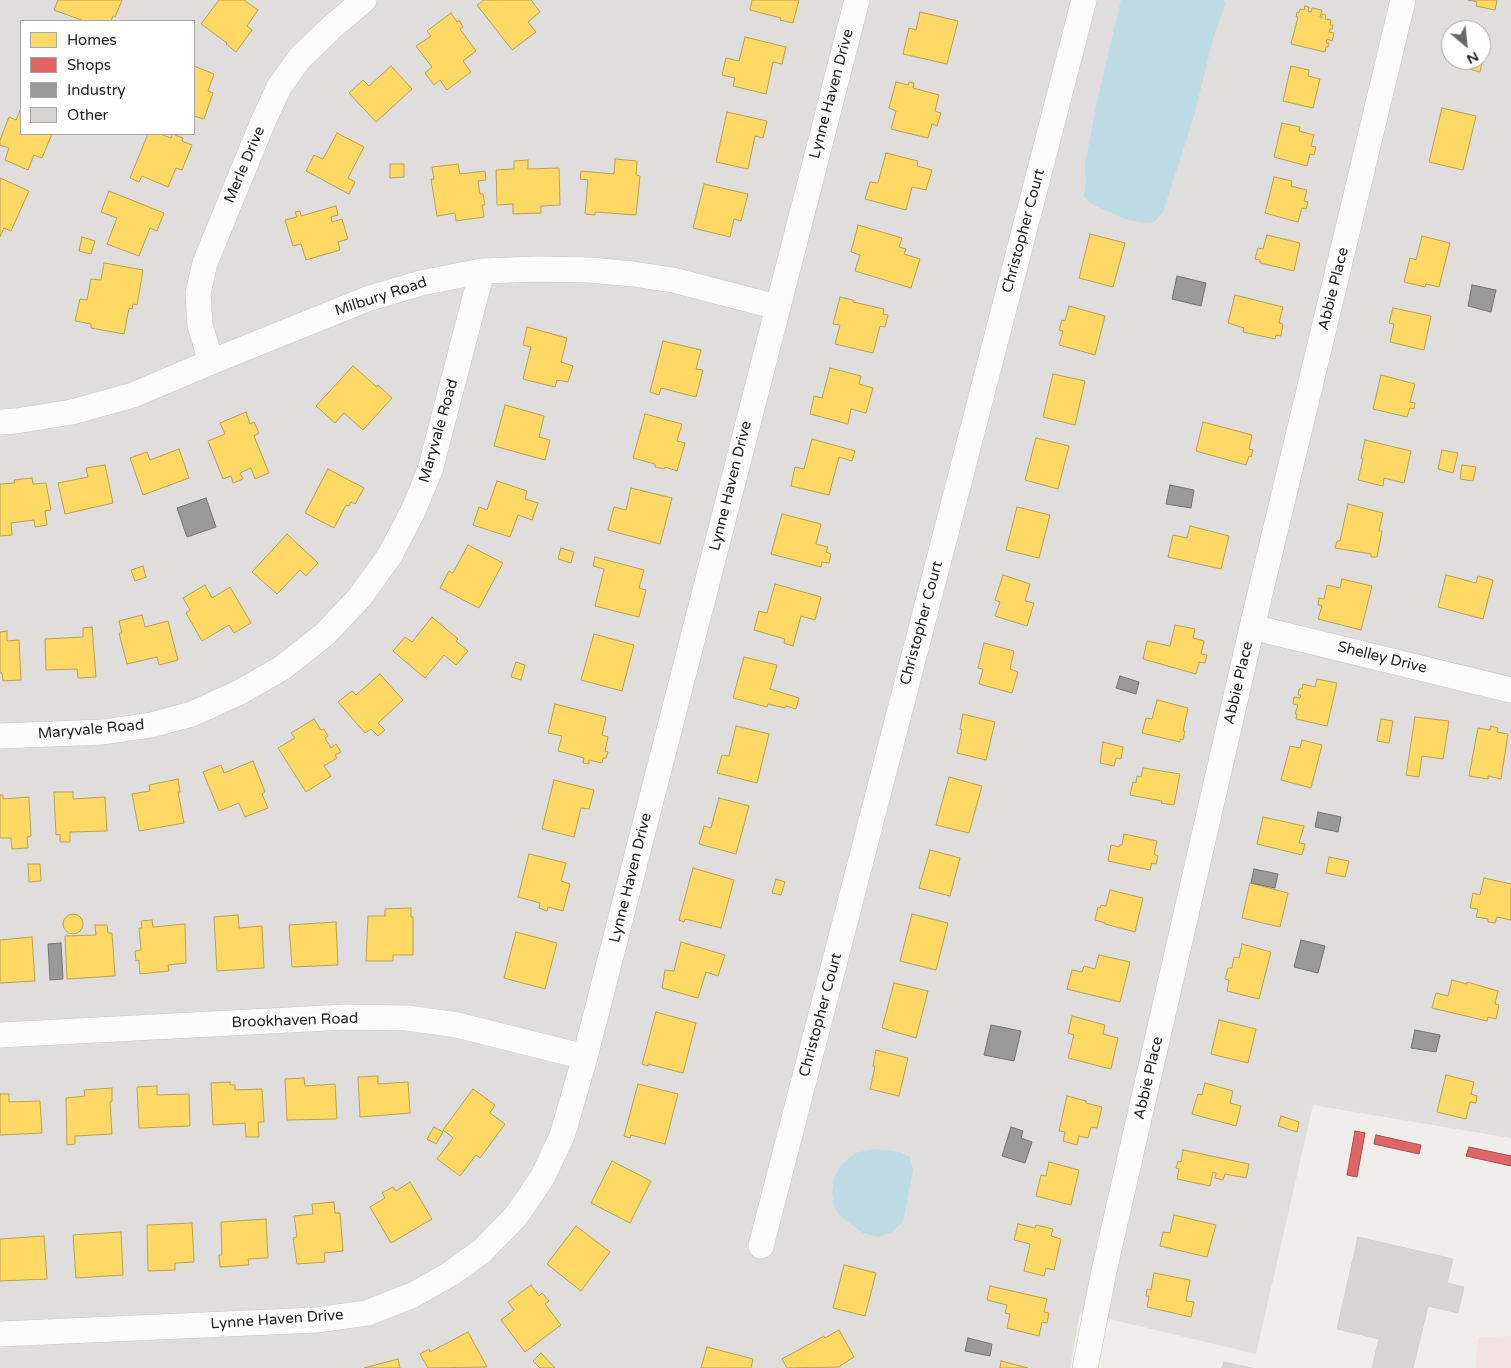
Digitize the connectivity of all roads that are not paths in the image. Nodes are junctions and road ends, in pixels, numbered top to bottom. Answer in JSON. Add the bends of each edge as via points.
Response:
{"nodes":[{"id":1,"x":364,"y":0,"type":"edge"},
{"id":2,"x":856,"y":0,"type":"edge"},
{"id":3,"x":1084,"y":0,"type":"edge"},
{"id":4,"x":1403,"y":0,"type":"edge"},
{"id":5,"x":482,"y":271,"type":"junction"},
{"id":6,"x":777,"y":307,"type":"junction"},
{"id":7,"x":211,"y":362,"type":"junction"},
{"id":8,"x":0,"y":422,"type":"edge"},
{"id":9,"x":1252,"y":627,"type":"junction"},
{"id":10,"x":1511,"y":690,"type":"edge"},
{"id":11,"x":0,"y":736,"type":"edge"},
{"id":12,"x":0,"y":1035,"type":"edge"},
{"id":13,"x":585,"y":1057,"type":"junction"},
{"id":14,"x":761,"y":1246,"type":"dead end"},
{"id":15,"x":0,"y":1334,"type":"edge"},
{"id":16,"x":1086,"y":1368,"type":"edge"}],
"edges":[{"from":1,"to":7,"type":"street","name":"Merle Drive","via":[[300,58],[279,87],[262,124],[204,263],[198,293],[200,325]]},
{"from":2,"to":6,"type":"street","name":"Lynne Haven Drive"},
{"from":3,"to":14,"type":"street","name":"Christopher Court"},
{"from":4,"to":9,"type":"street","name":"Abbie Place"},
{"from":5,"to":6,"type":"street","name":"Milbury Road","via":[[548,269],[633,274],[673,280]]},
{"from":5,"to":7,"type":"street","name":"Milbury Road","via":[[421,283],[367,299]]},
{"from":5,"to":11,"type":"street","name":"Maryvale Road","via":[[430,470],[413,511],[390,555],[360,597],[325,634],[282,668],[192,714],[151,725],[103,732]]},
{"from":6,"to":13,"type":"street","name":"Lynne Haven Drive"},
{"from":7,"to":8,"type":"street","name":"Milbury Road","via":[[133,395],[72,412]]},
{"from":9,"to":10,"type":"street","name":"Shelley Drive"},
{"from":9,"to":16,"type":"street","name":"Abbie Place","via":[[1104,1271]]},
{"from":12,"to":13,"type":"street","name":"Brookhaven Road","via":[[346,1017],[407,1018],[457,1025]]},
{"from":13,"to":15,"type":"street","name":"Lynne Haven Drive","via":[[562,1136],[542,1178],[516,1216],[482,1251],[413,1295],[367,1313],[316,1320]]}]}
